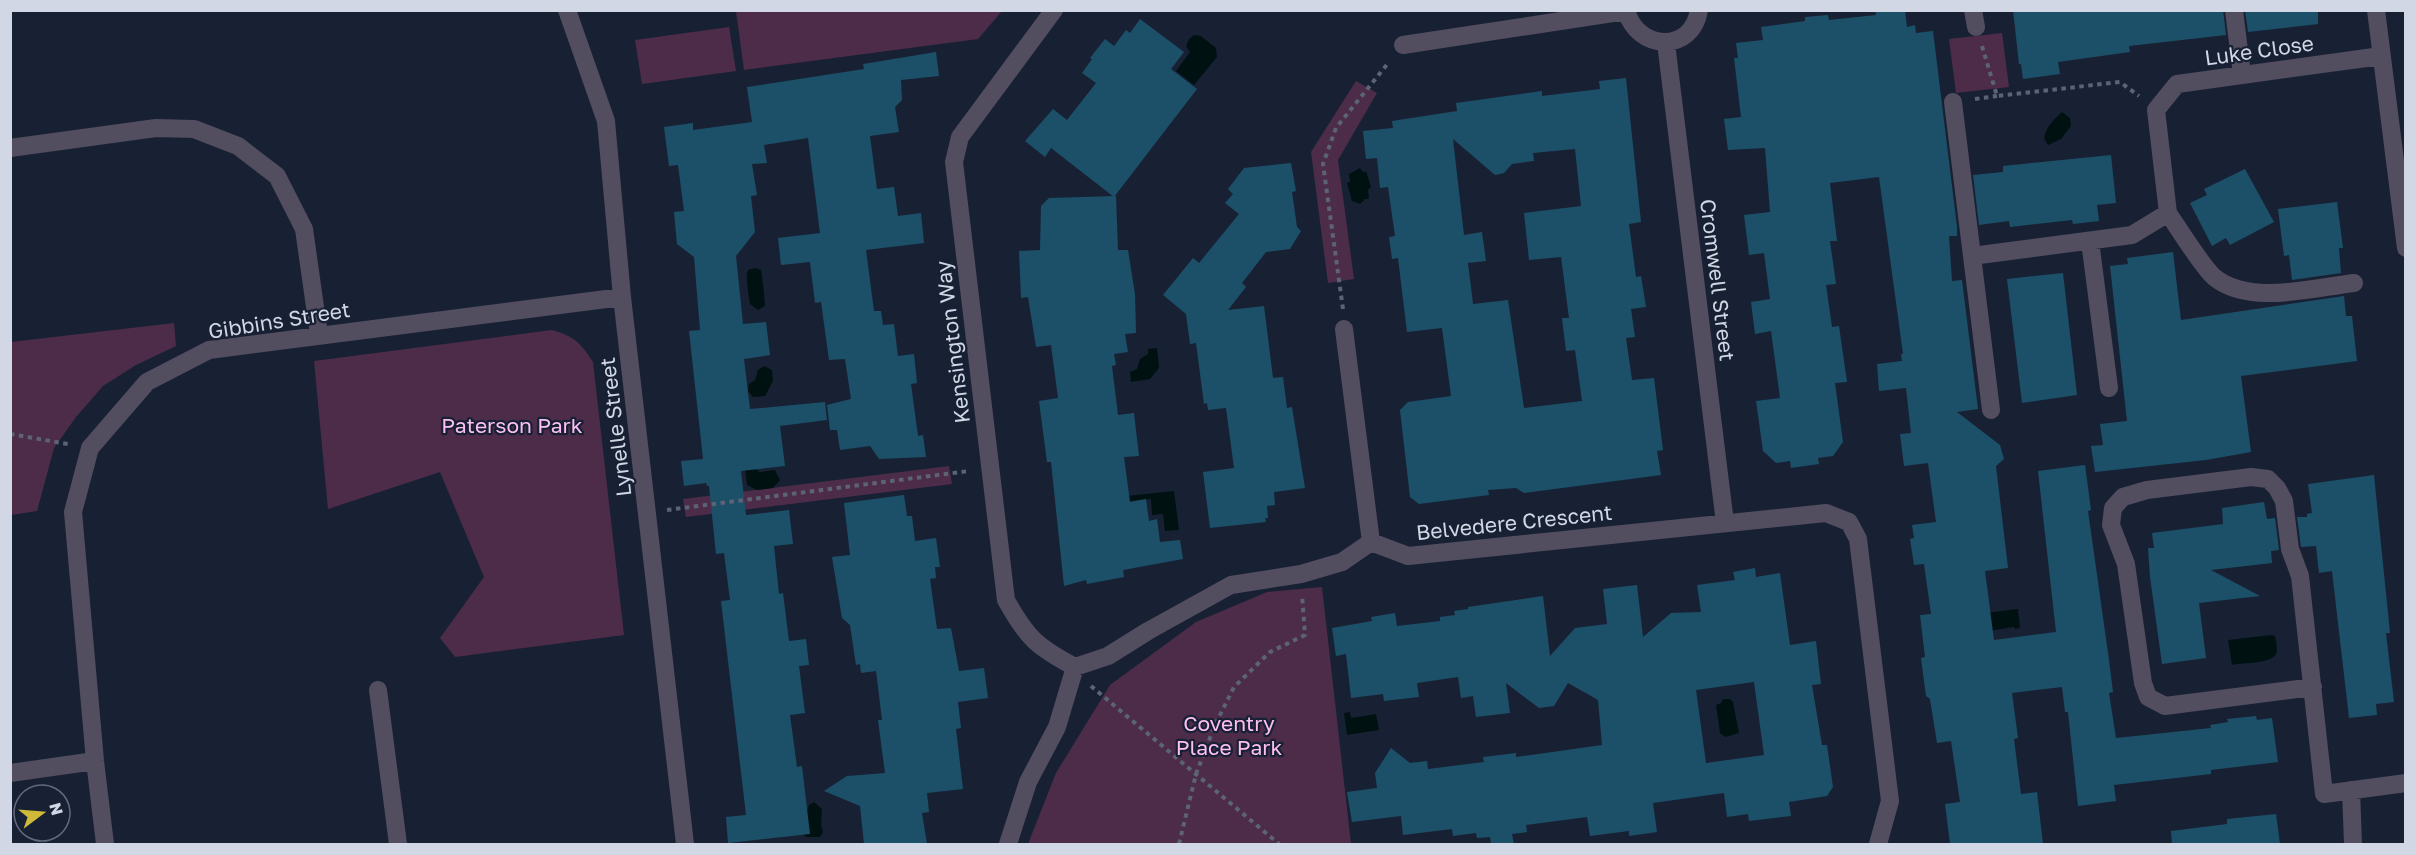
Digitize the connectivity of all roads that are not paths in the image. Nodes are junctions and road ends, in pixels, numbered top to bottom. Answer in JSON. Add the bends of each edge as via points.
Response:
{"nodes":[{"id":1,"x":567,"y":10,"type":"edge"},
{"id":2,"x":1054,"y":10,"type":"edge"},
{"id":3,"x":1699,"y":10,"type":"edge"},
{"id":4,"x":2234,"y":10,"type":"edge"},
{"id":5,"x":2376,"y":10,"type":"edge"},
{"id":6,"x":1626,"y":11,"type":"edge"},
{"id":7,"x":1666,"y":43,"type":"junction"},
{"id":8,"x":1403,"y":45,"type":"road end"},
{"id":9,"x":2381,"y":56,"type":"junction"},
{"id":10,"x":2242,"y":75,"type":"junction"},
{"id":11,"x":1953,"y":102,"type":"dead end"},
{"id":12,"x":10,"y":147,"type":"edge"},
{"id":13,"x":2168,"y":213,"type":"junction"},
{"id":14,"x":2090,"y":241,"type":"junction"},
{"id":15,"x":2406,"y":248,"type":"edge"},
{"id":16,"x":1972,"y":256,"type":"junction"},
{"id":17,"x":2354,"y":283,"type":"dead end"},
{"id":18,"x":622,"y":297,"type":"junction"},
{"id":19,"x":1344,"y":329,"type":"road end"},
{"id":20,"x":319,"y":335,"type":"junction"},
{"id":21,"x":2109,"y":388,"type":"dead end"},
{"id":22,"x":1991,"y":410,"type":"dead end"},
{"id":23,"x":1725,"y":523,"type":"junction"},
{"id":24,"x":1371,"y":542,"type":"junction"},
{"id":25,"x":1075,"y":667,"type":"junction"},
{"id":26,"x":2313,"y":687,"type":"junction"},
{"id":27,"x":378,"y":690,"type":"dead end"},
{"id":28,"x":95,"y":761,"type":"junction"},
{"id":29,"x":10,"y":773,"type":"edge"},
{"id":30,"x":2406,"y":783,"type":"edge"},
{"id":31,"x":2351,"y":790,"type":"junction"},
{"id":32,"x":105,"y":844,"type":"edge"},
{"id":33,"x":398,"y":844,"type":"edge"},
{"id":34,"x":685,"y":844,"type":"edge"},
{"id":35,"x":1008,"y":844,"type":"edge"},
{"id":36,"x":1878,"y":844,"type":"edge"},
{"id":37,"x":2353,"y":844,"type":"edge"}],
"edges":[{"from":1,"to":18,"type":"street","name":"Lynelle Street","via":[[606,121]]},
{"from":2,"to":25,"type":"street","name":"Kensington Way","via":[[960,137],[954,162],[1006,600],[1022,630],[1047,652]]},
{"from":3,"to":7,"type":"street","via":[[1686,35]]},
{"from":4,"to":10,"type":"street"},
{"from":5,"to":9,"type":"street"},
{"from":6,"to":7,"type":"street","via":[[1636,31],[1645,38]]},
{"from":6,"to":8,"type":"street"},
{"from":7,"to":23,"type":"street","name":"Cromwell Street"},
{"from":9,"to":10,"type":"street","name":"Luke Close"},
{"from":9,"to":15,"type":"street"},
{"from":10,"to":13,"type":"street","name":"Luke Close","via":[[2177,84],[2156,110]]},
{"from":11,"to":16,"type":"street"},
{"from":12,"to":20,"type":"street","via":[[156,128],[194,129],[238,146],[277,176],[304,229]]},
{"from":13,"to":14,"type":"street","via":[[2132,235]]},
{"from":13,"to":17,"type":"street","via":[[2214,276],[2238,290],[2262,294]]},
{"from":14,"to":16,"type":"street"},
{"from":14,"to":21,"type":"street"},
{"from":16,"to":22,"type":"street"},
{"from":18,"to":20,"type":"street","name":"Gibbins Street"},
{"from":18,"to":34,"type":"street","name":"Lynelle Street"},
{"from":19,"to":24,"type":"street"},
{"from":20,"to":28,"type":"street","name":"Gibbins Street","via":[[209,350],[147,382],[90,448],[73,512]]},
{"from":23,"to":24,"type":"street","name":"Belvedere Crescent","via":[[1408,556]]},
{"from":23,"to":36,"type":"street","name":"Belvedere Crescent","via":[[1826,513],[1849,522],[1858,539],[1890,801]]},
{"from":24,"to":25,"type":"street","via":[[1342,562],[1301,574],[1231,585],[1108,656]]},
{"from":25,"to":35,"type":"street","via":[[1057,727],[1028,782]]},
{"from":26,"to":26,"type":"street","via":[[2165,706],[2148,697],[2126,564],[2111,525],[2113,508],[2123,497],[2147,490],[2251,477],[2268,479],[2284,501],[2290,549],[2300,576]]},
{"from":26,"to":31,"type":"street","via":[[2324,794]]},
{"from":27,"to":33,"type":"street"},
{"from":28,"to":29,"type":"street"},
{"from":28,"to":32,"type":"street","name":"Gibbins Street"},
{"from":30,"to":31,"type":"street"},
{"from":31,"to":37,"type":"street"}]}
